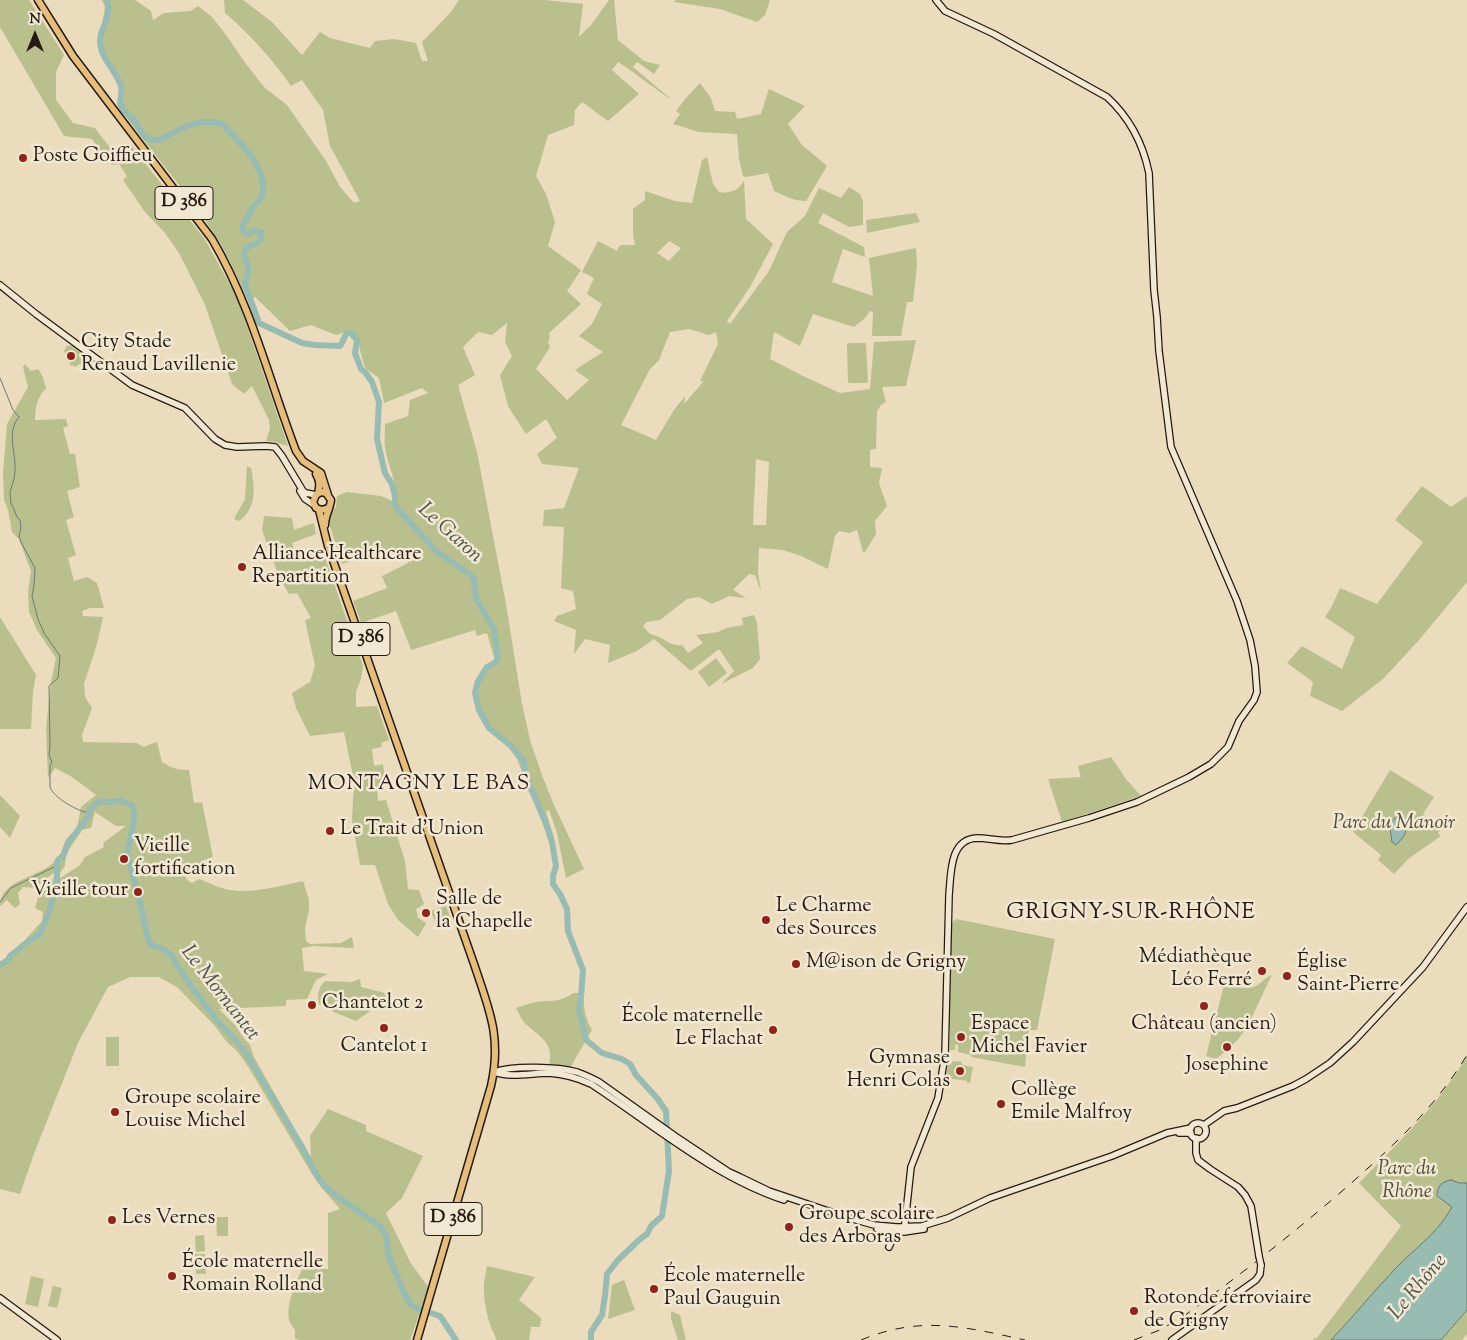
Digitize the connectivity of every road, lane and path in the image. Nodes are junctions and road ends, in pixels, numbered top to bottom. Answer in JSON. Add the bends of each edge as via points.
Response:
{"nodes":[{"id":1,"x":38,"y":0,"type":"edge"},
{"id":2,"x":936,"y":0,"type":"edge"},
{"id":3,"x":0,"y":285,"type":"edge"},
{"id":4,"x":313,"y":468,"type":"junction"},
{"id":5,"x":299,"y":486,"type":"junction"},
{"id":6,"x":317,"y":494,"type":"junction"},
{"id":7,"x":328,"y":495,"type":"junction"},
{"id":8,"x":316,"y":507,"type":"junction"},
{"id":9,"x":328,"y":508,"type":"junction"},
{"id":10,"x":326,"y":539,"type":"junction"},
{"id":11,"x":1467,"y":907,"type":"edge"},
{"id":12,"x":514,"y":1071,"type":"junction"},
{"id":13,"x":494,"y":1072,"type":"junction"},
{"id":14,"x":567,"y":1073,"type":"junction"},
{"id":15,"x":1205,"y":1128,"type":"junction"},
{"id":16,"x":1191,"y":1130,"type":"junction"},
{"id":17,"x":674,"y":1138,"type":"junction"},
{"id":18,"x":1199,"y":1138,"type":"junction"},
{"id":19,"x":886,"y":1230,"type":"junction"},
{"id":20,"x":904,"y":1230,"type":"junction"},
{"id":21,"x":890,"y":1247,"type":"dead end"},
{"id":22,"x":0,"y":1298,"type":"edge"},
{"id":23,"x":57,"y":1340,"type":"edge"},
{"id":24,"x":417,"y":1340,"type":"edge"},
{"id":25,"x":1172,"y":1340,"type":"edge"}],
"edges":[{"from":1,"to":4,"type":"main road","number":"D 386","via":[[73,56],[212,239],[252,324],[296,451]]},
{"from":2,"to":20,"type":"street","via":[[945,11],[994,34],[1107,97],[1126,117],[1142,147],[1149,179],[1158,351],[1170,447],[1238,601],[1250,640],[1257,686],[1254,700],[1239,721],[1228,747],[1211,764],[1189,777],[1137,802],[1089,818],[1012,840],[968,840],[956,852],[948,915],[944,1055],[938,1098],[911,1168]]},
{"from":3,"to":5,"type":"street","via":[[132,386],[186,408],[214,439],[236,447],[275,447]]},
{"from":4,"to":6,"type":"main road","via":[[319,478]]},
{"from":4,"to":7,"type":"main road","number":"D 386","via":[[321,473]]},
{"from":5,"to":6,"type":"street","via":[[306,493]]},
{"from":5,"to":8,"type":"street","via":[[300,493]]},
{"from":6,"to":7,"type":"main road","via":[[324,492]]},
{"from":6,"to":8,"type":"main road","via":[[313,499]]},
{"from":7,"to":9,"type":"main road","via":[[331,500]]},
{"from":8,"to":9,"type":"main road"},
{"from":8,"to":10,"type":"main road","number":"D 386"},
{"from":9,"to":10,"type":"main road","number":"D 386"},
{"from":10,"to":13,"type":"main road","number":"D 386","via":[[490,1012],[495,1035]]},
{"from":11,"to":15,"type":"street","via":[[1423,967],[1330,1063],[1293,1086],[1224,1111]]},
{"from":12,"to":13,"type":"street","via":[[503,1075]]},
{"from":12,"to":14,"type":"street"},
{"from":12,"to":14,"type":"street","via":[[558,1069]]},
{"from":13,"to":24,"type":"main road","number":"D 386"},
{"from":14,"to":17,"type":"street","via":[[575,1074]]},
{"from":15,"to":16,"type":"street","via":[[1197,1123]]},
{"from":15,"to":18,"type":"street","via":[[1205,1135]]},
{"from":16,"to":18,"type":"street"},
{"from":16,"to":20,"type":"street","via":[[1167,1133],[931,1226]]},
{"from":17,"to":19,"type":"street","via":[[728,1175],[763,1193],[856,1224]]},
{"from":17,"to":20,"type":"street","via":[[729,1172],[769,1191],[865,1223]]},
{"from":18,"to":25,"type":"street","bridge":true,"via":[[1196,1156],[1201,1163],[1249,1200],[1260,1274]]},
{"from":19,"to":20,"type":"street"},
{"from":19,"to":21,"type":"street","via":[[891,1237]]},
{"from":22,"to":23,"type":"street"}]}
